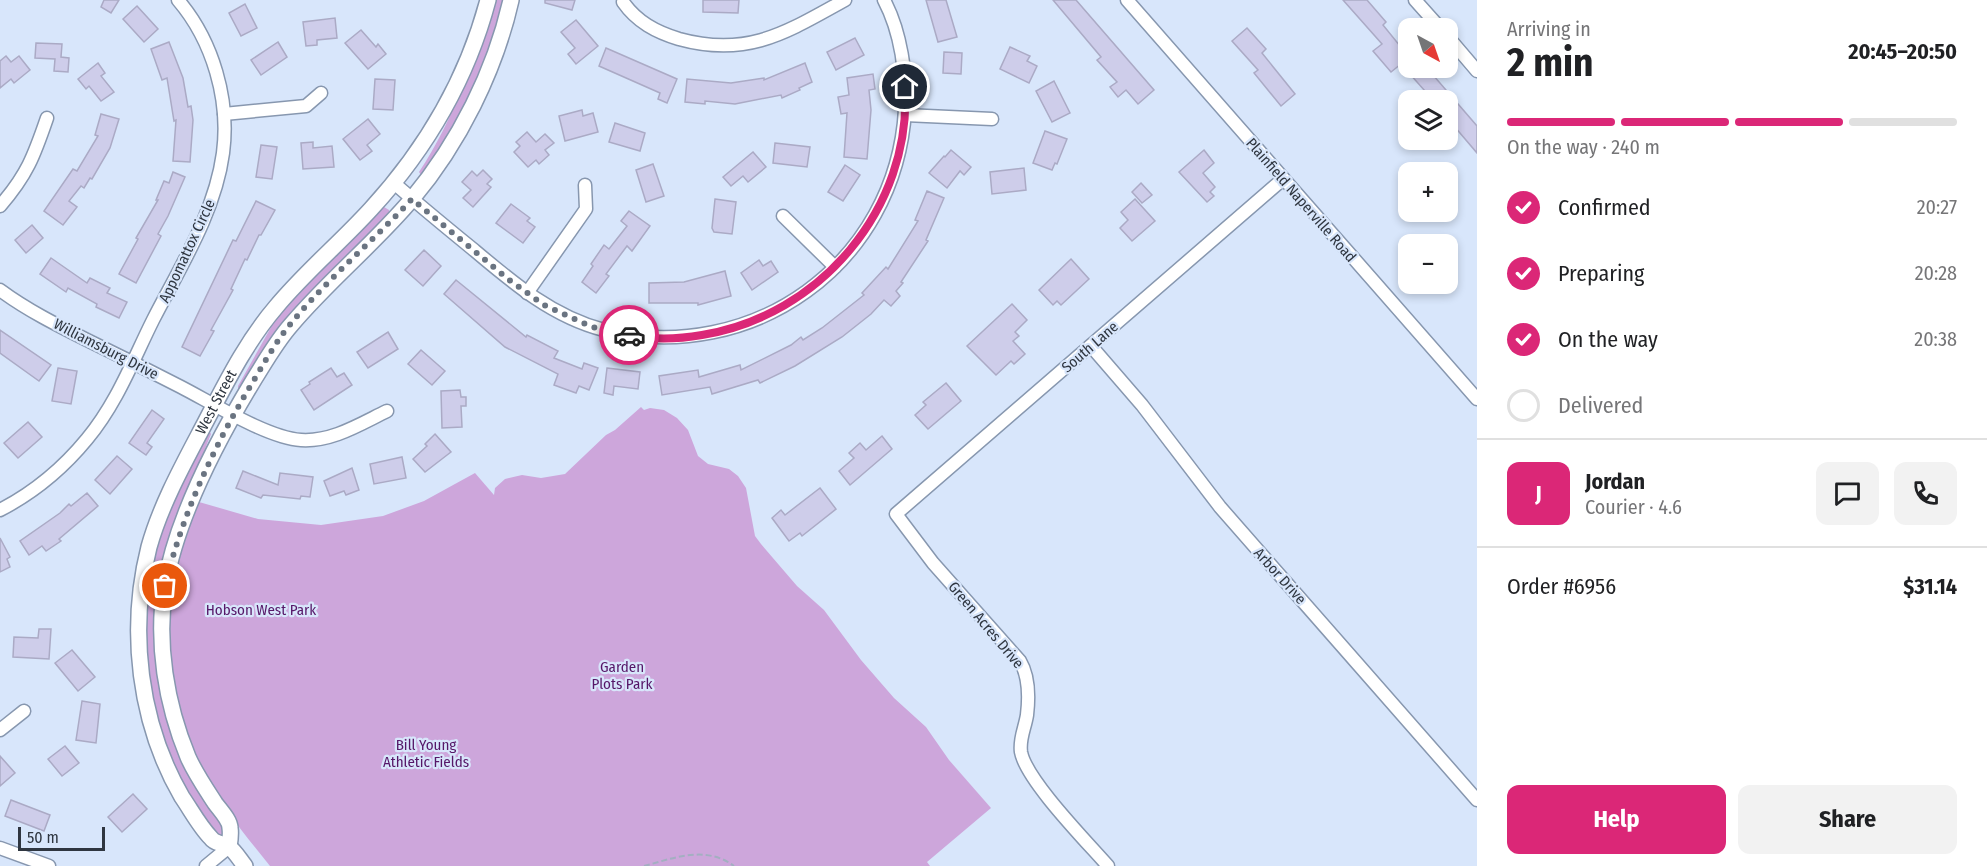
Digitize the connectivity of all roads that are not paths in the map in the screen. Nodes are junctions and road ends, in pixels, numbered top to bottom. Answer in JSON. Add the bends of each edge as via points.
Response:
{"nodes":[{"id":1,"x":178,"y":0,"type":"edge"},
{"id":2,"x":488,"y":0,"type":"edge"},
{"id":3,"x":511,"y":0,"type":"edge"},
{"id":4,"x":845,"y":0,"type":"edge"},
{"id":5,"x":884,"y":0,"type":"edge"},
{"id":6,"x":1127,"y":0,"type":"edge"},
{"id":7,"x":1415,"y":0,"type":"edge"},
{"id":8,"x":622,"y":2,"type":"dead end"},
{"id":9,"x":1431,"y":18,"type":"edge"},
{"id":10,"x":1458,"y":49,"type":"edge"},
{"id":11,"x":1477,"y":71,"type":"edge"},
{"id":12,"x":321,"y":93,"type":"dead end"},
{"id":13,"x":224,"y":114,"type":"junction"},
{"id":14,"x":905,"y":115,"type":"junction"},
{"id":15,"x":47,"y":118,"type":"dead end"},
{"id":16,"x":992,"y":119,"type":"dead end"},
{"id":17,"x":1283,"y":179,"type":"junction"},
{"id":18,"x":394,"y":183,"type":"junction"},
{"id":19,"x":585,"y":185,"type":"dead end"},
{"id":20,"x":412,"y":199,"type":"junction"},
{"id":21,"x":0,"y":206,"type":"edge"},
{"id":22,"x":783,"y":216,"type":"dead end"},
{"id":23,"x":835,"y":267,"type":"junction"},
{"id":24,"x":0,"y":290,"type":"edge"},
{"id":25,"x":527,"y":293,"type":"junction"},
{"id":26,"x":1091,"y":346,"type":"junction"},
{"id":27,"x":133,"y":363,"type":"junction"},
{"id":28,"x":1475,"y":393,"type":"edge"},
{"id":29,"x":214,"y":405,"type":"junction"},
{"id":30,"x":387,"y":411,"type":"dead end"},
{"id":31,"x":234,"y":414,"type":"junction"},
{"id":32,"x":0,"y":510,"type":"edge"},
{"id":33,"x":896,"y":514,"type":"joint"},
{"id":34,"x":24,"y":711,"type":"dead end"},
{"id":35,"x":0,"y":730,"type":"edge"},
{"id":36,"x":1477,"y":800,"type":"edge"},
{"id":37,"x":229,"y":847,"type":"junction"},
{"id":38,"x":0,"y":848,"type":"edge"},
{"id":39,"x":46,"y":866,"type":"edge"},
{"id":40,"x":206,"y":866,"type":"edge"},
{"id":41,"x":245,"y":866,"type":"edge"},
{"id":42,"x":1108,"y":866,"type":"edge"}],
"edges":[{"from":1,"to":13,"type":"street","name":"Appomattox Circle","via":[[208,51]]},
{"from":2,"to":18,"type":"street","name":"West Street","via":[[479,32],[444,110]]},
{"from":3,"to":20,"type":"street","name":"West Street","via":[[471,109]]},
{"from":4,"to":8,"type":"street","via":[[776,36],[719,46],[690,42],[649,27]]},
{"from":5,"to":14,"type":"street","via":[[898,41]]},
{"from":6,"to":17,"type":"street","name":"Plainfield Naperville Road"},
{"from":7,"to":9,"type":"street"},
{"from":10,"to":11,"type":"street"},
{"from":12,"to":13,"type":"street","via":[[306,106]]},
{"from":13,"to":27,"type":"street","name":"Appomattox Circle","via":[[223,151],[212,199]]},
{"from":14,"to":16,"type":"street"},
{"from":14,"to":23,"type":"street","via":[[899,154],[886,193],[864,233]]},
{"from":15,"to":21,"type":"street","via":[[24,175]]},
{"from":17,"to":26,"type":"street","name":"South Lane"},
{"from":17,"to":28,"type":"street","name":"Plainfield Naperville Road"},
{"from":18,"to":20,"type":"street"},
{"from":18,"to":29,"type":"street","name":"West Street","via":[[274,309],[247,346]]},
{"from":19,"to":25,"type":"street","via":[[586,209]]},
{"from":20,"to":25,"type":"street"},
{"from":20,"to":31,"type":"street","name":"West Street","via":[[289,326]]},
{"from":22,"to":23,"type":"street"},
{"from":23,"to":25,"type":"street","via":[[801,296],[771,314],[742,326],[692,337],[651,338],[603,330],[565,316]]},
{"from":24,"to":27,"type":"street","name":"Williamsburg Drive","via":[[32,311]]},
{"from":26,"to":33,"type":"street","name":"South Lane"},
{"from":26,"to":36,"type":"street","name":"Arbor Drive","via":[[1220,507]]},
{"from":27,"to":29,"type":"street","name":"Williamsburg Drive"},
{"from":27,"to":32,"type":"street","name":"Appomattox Circle","via":[[87,439],[44,480]]},
{"from":29,"to":31,"type":"street","name":"Williamsburg Drive"},
{"from":29,"to":37,"type":"street","name":"West Street","via":[[173,486],[150,546],[141,594],[139,637],[147,707],[170,773],[212,841]]},
{"from":30,"to":31,"type":"street","name":"Williamsburg Drive","via":[[342,433],[310,440],[282,436]]},
{"from":31,"to":37,"type":"street","name":"West Street","via":[[176,542],[162,616],[164,666],[172,710],[189,758],[231,825]]},
{"from":33,"to":42,"type":"street","name":"Green Acres Drive","via":[[933,563],[1025,668],[1027,716],[1021,738],[1024,762],[1049,798]]},
{"from":34,"to":35,"type":"street"},
{"from":37,"to":40,"type":"street"},
{"from":37,"to":41,"type":"street","name":"West Street"},
{"from":38,"to":39,"type":"street"}]}
